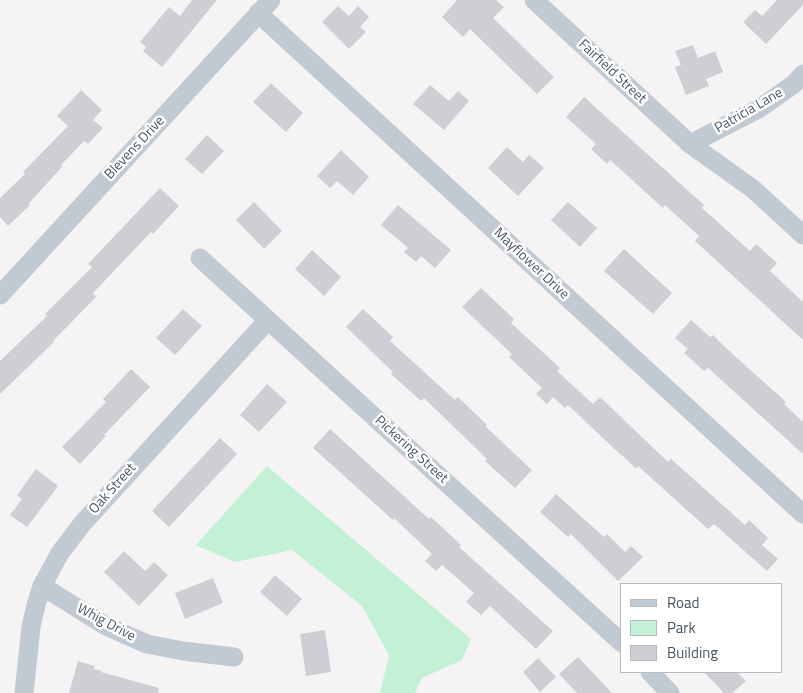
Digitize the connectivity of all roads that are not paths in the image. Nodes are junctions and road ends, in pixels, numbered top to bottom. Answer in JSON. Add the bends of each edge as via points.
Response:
{"nodes":[{"id":1,"x":534,"y":0,"type":"edge"},
{"id":2,"x":264,"y":7,"type":"edge"},
{"id":3,"x":803,"y":74,"type":"edge"},
{"id":4,"x":690,"y":144,"type":"junction"},
{"id":5,"x":803,"y":235,"type":"edge"},
{"id":6,"x":200,"y":258,"type":"dead end"},
{"id":7,"x":0,"y":295,"type":"edge"},
{"id":8,"x":268,"y":320,"type":"junction"},
{"id":9,"x":803,"y":514,"type":"edge"},
{"id":10,"x":42,"y":586,"type":"junction"},
{"id":11,"x":620,"y":641,"type":"edge"},
{"id":12,"x":234,"y":657,"type":"dead end"},
{"id":13,"x":651,"y":673,"type":"edge"},
{"id":14,"x":24,"y":693,"type":"edge"},
{"id":15,"x":670,"y":693,"type":"edge"}],
"edges":[{"from":1,"to":4,"type":"street","name":"Fairfield Street"},
{"from":2,"to":7,"type":"street","name":"Blevens Drive"},
{"from":2,"to":9,"type":"street","name":"Mayflower Drive"},
{"from":3,"to":4,"type":"street","name":"Patricia Lane","via":[[760,108]]},
{"from":4,"to":5,"type":"street","name":"Fairfield Street","via":[[753,189]]},
{"from":6,"to":8,"type":"street","name":"Pickering Street"},
{"from":8,"to":10,"type":"street","name":"Oak Street","via":[[82,524],[60,553]]},
{"from":8,"to":11,"type":"street","name":"Pickering Street"},
{"from":10,"to":12,"type":"street","name":"Whig Drive","via":[[106,626],[147,644]]},
{"from":10,"to":14,"type":"street","name":"Oak Street","via":[[31,626]]},
{"from":13,"to":15,"type":"street"}]}
